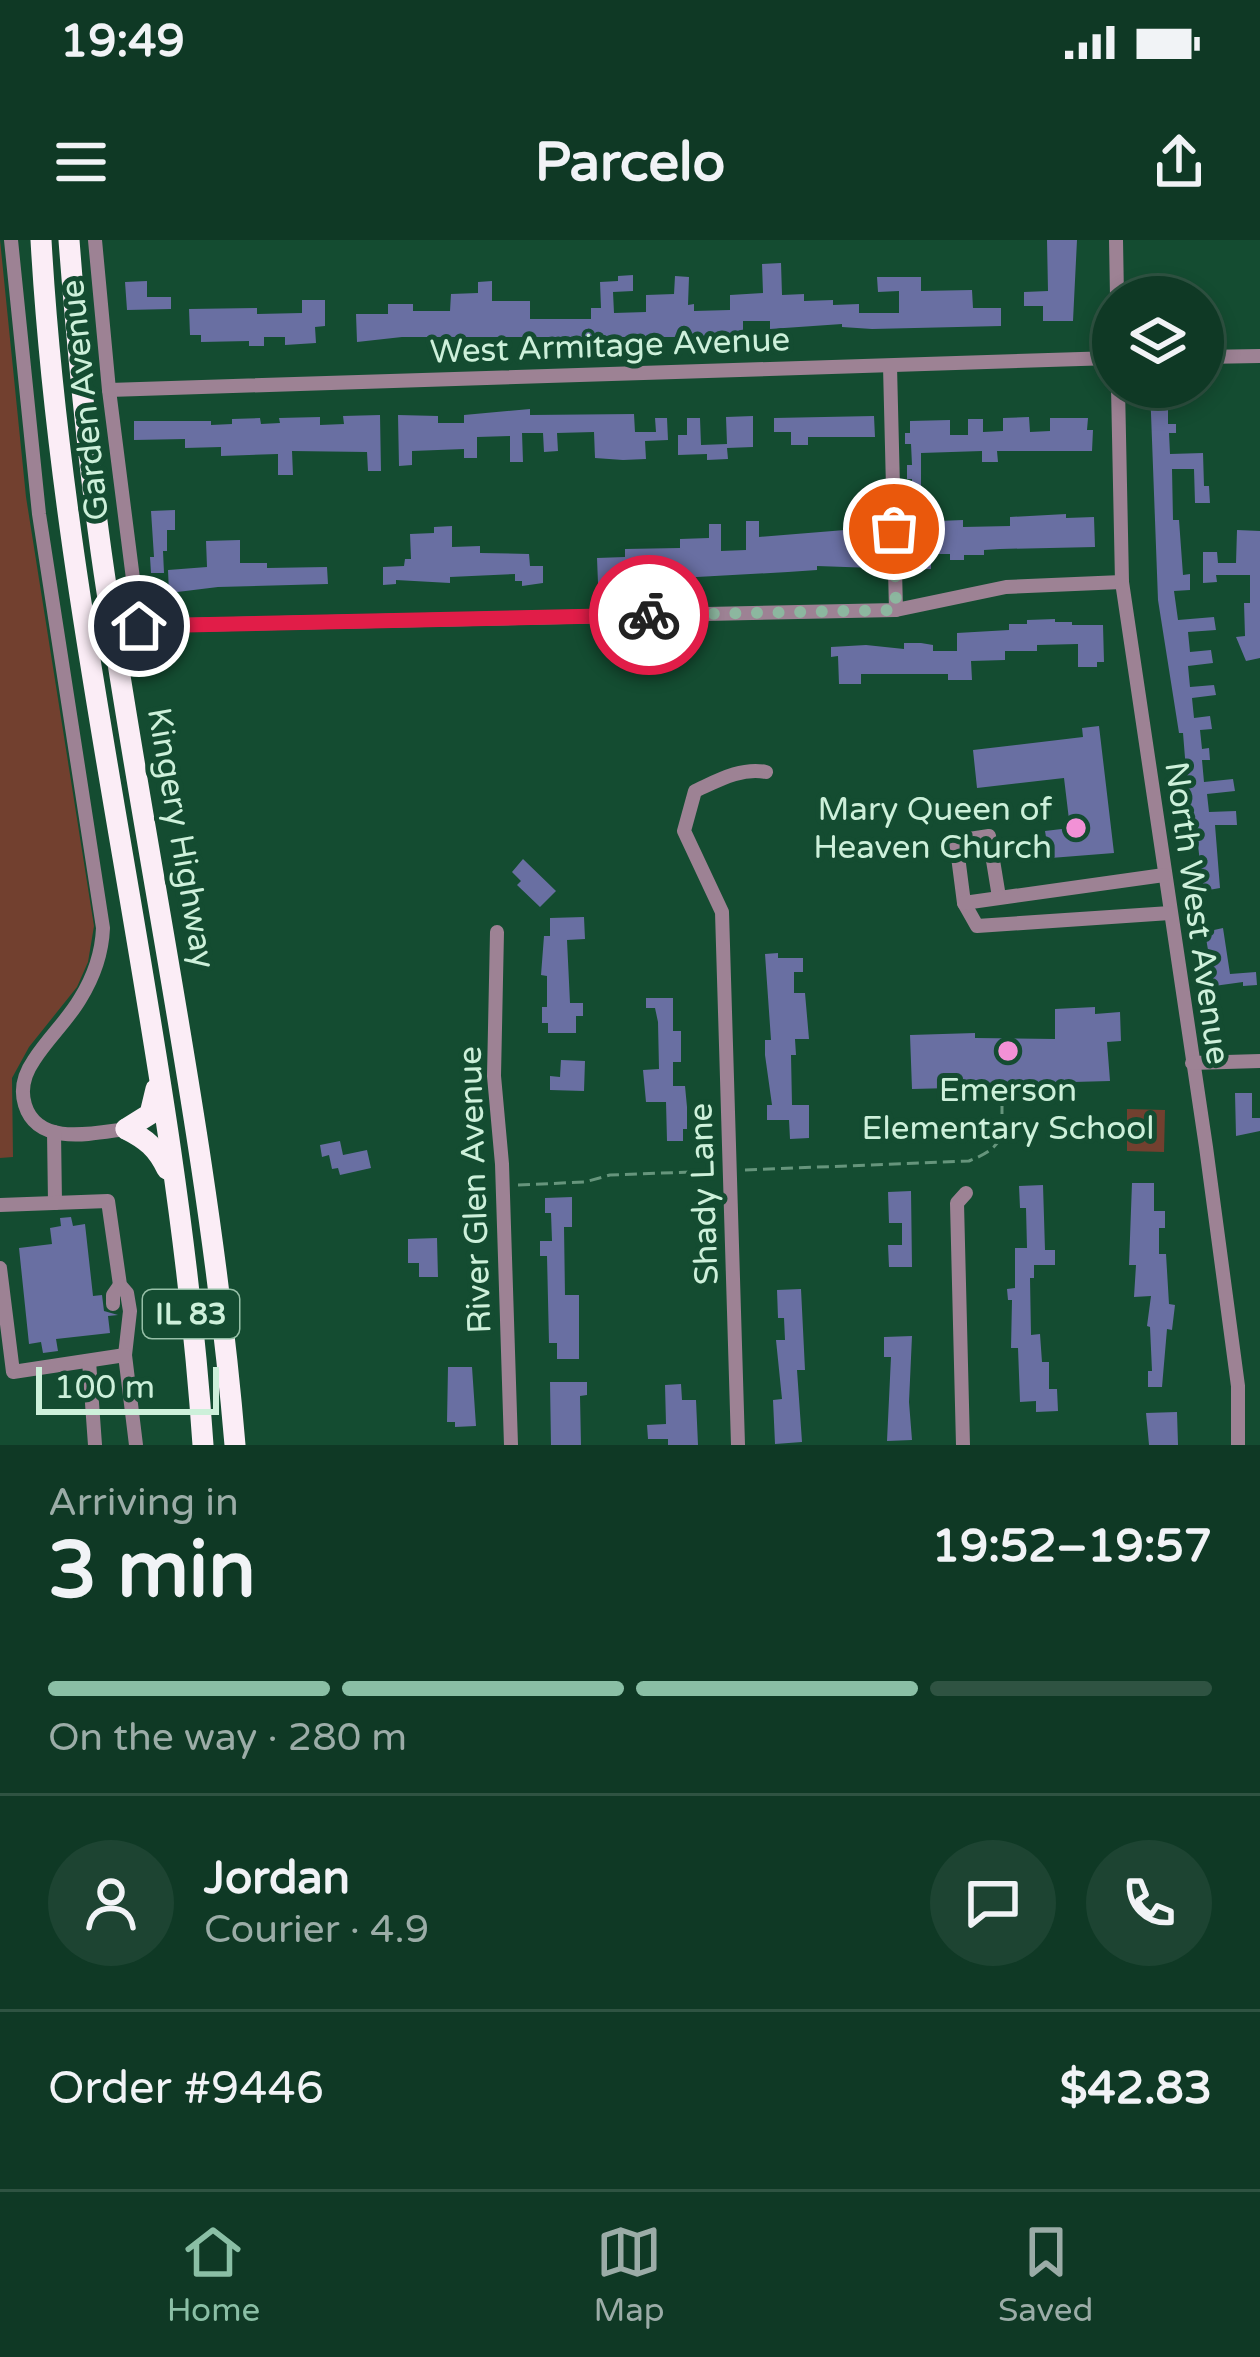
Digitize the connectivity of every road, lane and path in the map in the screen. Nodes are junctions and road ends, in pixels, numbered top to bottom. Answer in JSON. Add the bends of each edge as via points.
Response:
{"nodes":[{"id":1,"x":10,"y":240,"type":"edge"},
{"id":2,"x":41,"y":240,"type":"edge"},
{"id":3,"x":69,"y":240,"type":"edge"},
{"id":4,"x":95,"y":240,"type":"edge"},
{"id":5,"x":1116,"y":240,"type":"edge"},
{"id":6,"x":1117,"y":276,"type":"edge"},
{"id":7,"x":1260,"y":356,"type":"edge"},
{"id":8,"x":1224,"y":357,"type":"edge"},
{"id":9,"x":1092,"y":359,"type":"edge"},
{"id":10,"x":890,"y":366,"type":"junction"},
{"id":11,"x":109,"y":390,"type":"junction"},
{"id":12,"x":1118,"y":408,"type":"edge"},
{"id":13,"x":1121,"y":582,"type":"junction"},
{"id":14,"x":896,"y":610,"type":"junction"},
{"id":15,"x":766,"y":772,"type":"dead end"},
{"id":16,"x":1164,"y":875,"type":"junction"},
{"id":17,"x":999,"y":897,"type":"junction"},
{"id":18,"x":964,"y":903,"type":"junction"},
{"id":19,"x":1170,"y":913,"type":"junction"},
{"id":20,"x":497,"y":932,"type":"dead end"},
{"id":21,"x":155,"y":1054,"type":"junction"},
{"id":22,"x":1260,"y":1061,"type":"edge"},
{"id":23,"x":1192,"y":1063,"type":"junction"},
{"id":24,"x":1002,"y":1106,"type":"dead end"},
{"id":25,"x":126,"y":1129,"type":"junction"},
{"id":26,"x":54,"y":1132,"type":"junction"},
{"id":27,"x":730,"y":1170,"type":"junction"},
{"id":28,"x":175,"y":1184,"type":"junction"},
{"id":29,"x":503,"y":1186,"type":"junction"},
{"id":30,"x":966,"y":1193,"type":"dead end"},
{"id":31,"x":55,"y":1203,"type":"junction"},
{"id":32,"x":0,"y":1205,"type":"edge"},
{"id":33,"x":0,"y":1268,"type":"edge"},
{"id":34,"x":120,"y":1285,"type":"junction"},
{"id":35,"x":126,"y":1348,"type":"junction"},
{"id":36,"x":89,"y":1361,"type":"junction"},
{"id":37,"x":1239,"y":1417,"type":"junction"},
{"id":38,"x":1260,"y":1417,"type":"edge"},
{"id":39,"x":95,"y":1445,"type":"edge"},
{"id":40,"x":136,"y":1445,"type":"edge"},
{"id":41,"x":203,"y":1445,"type":"edge"},
{"id":42,"x":236,"y":1445,"type":"edge"},
{"id":43,"x":511,"y":1445,"type":"edge"},
{"id":44,"x":738,"y":1445,"type":"edge"},
{"id":45,"x":963,"y":1445,"type":"edge"},
{"id":46,"x":1238,"y":1445,"type":"edge"}],
"edges":[{"from":1,"to":26,"type":"street","via":[[42,536],[103,928],[82,995],[26,1074],[28,1112]]},
{"from":2,"to":21,"type":"highway","number":"IL 83","via":[[76,577]]},
{"from":3,"to":42,"type":"highway","name":"Kingery Highway","number":"IL 83","via":[[106,589],[206,1180]]},
{"from":4,"to":11,"type":"street","name":"Garden Avenue"},
{"from":5,"to":6,"type":"street"},
{"from":7,"to":8,"type":"street"},
{"from":9,"to":10,"type":"street","name":"West Armitage Avenue"},
{"from":10,"to":11,"type":"street","name":"West Armitage Avenue"},
{"from":10,"to":14,"type":"street"},
{"from":11,"to":14,"type":"street","name":"Garden Avenue","via":[[139,626]]},
{"from":12,"to":13,"type":"street","name":"North West Avenue"},
{"from":13,"to":14,"type":"street","via":[[1006,587]]},
{"from":13,"to":16,"type":"street","name":"North West Avenue"},
{"from":15,"to":27,"type":"street","name":"Shady Lane","via":[[695,791],[684,831],[722,912]]},
{"from":16,"to":17,"type":"street"},
{"from":16,"to":19,"type":"street","name":"North West Avenue"},
{"from":17,"to":18,"type":"street"},
{"from":17,"to":18,"type":"street","via":[[988,836],[956,841]]},
{"from":18,"to":19,"type":"street","via":[[977,926]]},
{"from":19,"to":23,"type":"street","name":"North West Avenue"},
{"from":20,"to":29,"type":"street","name":"River Glen Avenue","via":[[494,1076]]},
{"from":21,"to":25,"type":"highway","via":[[154,1105]]},
{"from":21,"to":28,"type":"highway","number":"IL 83"},
{"from":22,"to":23,"type":"street"},
{"from":23,"to":37,"type":"street","name":"North West Avenue"},
{"from":24,"to":27,"type":"path","via":[[1002,1137],[969,1161]]},
{"from":25,"to":26,"type":"street"},
{"from":25,"to":28,"type":"highway","via":[[158,1151]]},
{"from":26,"to":31,"type":"street"},
{"from":27,"to":29,"type":"path"},
{"from":27,"to":44,"type":"street","name":"Shady Lane"},
{"from":28,"to":41,"type":"highway","number":"IL 83"},
{"from":29,"to":43,"type":"street","name":"River Glen Avenue"},
{"from":30,"to":45,"type":"street","via":[[957,1203]]},
{"from":31,"to":32,"type":"street"},
{"from":31,"to":34,"type":"street","via":[[108,1201]]},
{"from":33,"to":36,"type":"street","via":[[13,1372]]},
{"from":34,"to":35,"type":"street","via":[[130,1311]]},
{"from":34,"to":35,"type":"street","via":[[112,1294]]},
{"from":35,"to":36,"type":"street"},
{"from":35,"to":40,"type":"street"},
{"from":36,"to":39,"type":"street"},
{"from":37,"to":38,"type":"street"},
{"from":37,"to":46,"type":"street","name":"North West Avenue"}]}
